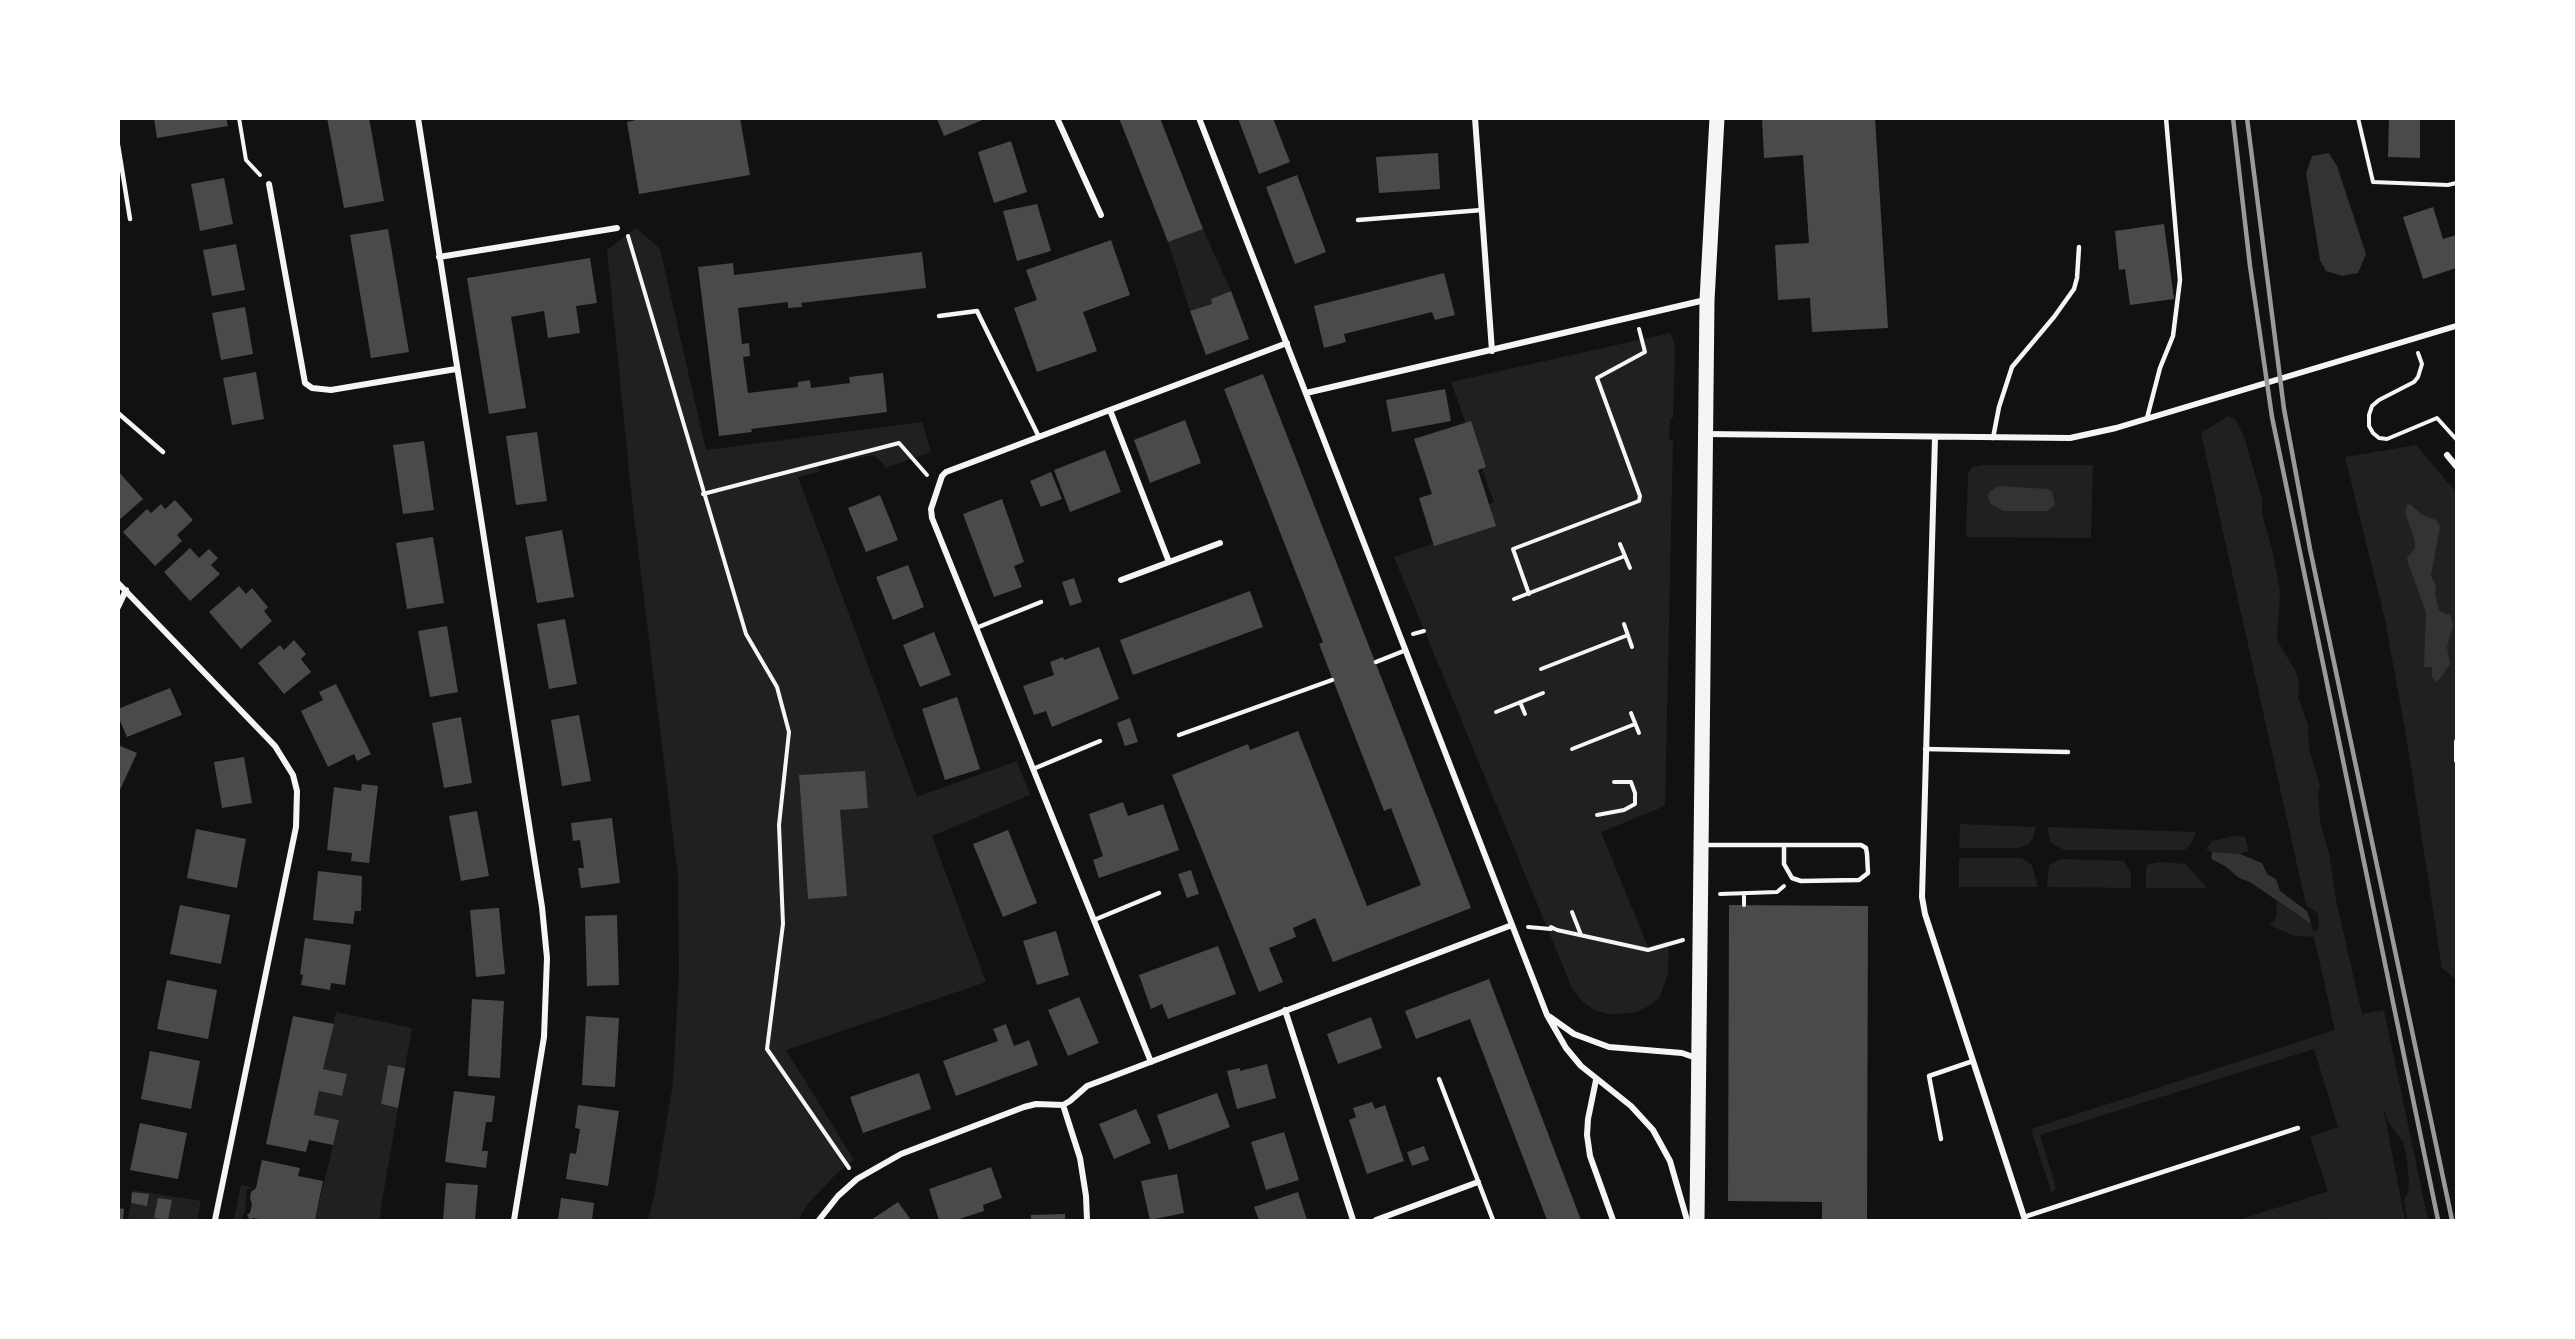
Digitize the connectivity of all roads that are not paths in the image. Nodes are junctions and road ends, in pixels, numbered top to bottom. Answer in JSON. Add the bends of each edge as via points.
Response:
{"nodes":[{"id":1,"x":418,"y":118,"type":"edge"},
{"id":2,"x":1057,"y":118,"type":"edge"},
{"id":3,"x":1199,"y":118,"type":"edge"},
{"id":4,"x":1475,"y":118,"type":"edge"},
{"id":5,"x":1717,"y":118,"type":"edge"},
{"id":6,"x":2166,"y":118,"type":"edge"},
{"id":7,"x":118,"y":145,"type":"edge"},
{"id":8,"x":269,"y":184,"type":"road end"},
{"id":9,"x":1482,"y":210,"type":"junction"},
{"id":10,"x":1101,"y":215,"type":"dead end"},
{"id":11,"x":130,"y":219,"type":"dead end"},
{"id":12,"x":1358,"y":220,"type":"dead end"},
{"id":13,"x":617,"y":228,"type":"road end"},
{"id":14,"x":2079,"y":247,"type":"dead end"},
{"id":15,"x":439,"y":257,"type":"junction"},
{"id":16,"x":1707,"y":300,"type":"junction"},
{"id":17,"x":939,"y":316,"type":"dead end"},
{"id":18,"x":2457,"y":326,"type":"edge"},
{"id":19,"x":1287,"y":343,"type":"junction"},
{"id":20,"x":1492,"y":351,"type":"junction"},
{"id":21,"x":456,"y":369,"type":"junction"},
{"id":22,"x":1306,"y":393,"type":"junction"},
{"id":23,"x":1110,"y":410,"type":"junction"},
{"id":24,"x":118,"y":413,"type":"edge"},
{"id":25,"x":2147,"y":418,"type":"junction"},
{"id":26,"x":1705,"y":434,"type":"junction"},
{"id":27,"x":1039,"y":437,"type":"junction"},
{"id":28,"x":1935,"y":438,"type":"junction"},
{"id":29,"x":1993,"y":438,"type":"junction"},
{"id":30,"x":163,"y":452,"type":"dead end"},
{"id":31,"x":2447,"y":455,"type":"dead end"},
{"id":32,"x":2457,"y":466,"type":"edge"},
{"id":33,"x":1220,"y":543,"type":"dead end"},
{"id":34,"x":1168,"y":562,"type":"junction"},
{"id":35,"x":1121,"y":580,"type":"dead end"},
{"id":36,"x":118,"y":583,"type":"edge"},
{"id":37,"x":126,"y":590,"type":"junction"},
{"id":38,"x":1041,"y":602,"type":"dead end"},
{"id":39,"x":118,"y":608,"type":"edge"},
{"id":40,"x":976,"y":628,"type":"junction"},
{"id":41,"x":1406,"y":651,"type":"junction"},
{"id":42,"x":1376,"y":662,"type":"dead end"},
{"id":43,"x":1332,"y":680,"type":"dead end"},
{"id":44,"x":1179,"y":735,"type":"dead end"},
{"id":45,"x":1100,"y":741,"type":"dead end"},
{"id":46,"x":1925,"y":749,"type":"junction"},
{"id":47,"x":2068,"y":752,"type":"dead end"},
{"id":48,"x":1033,"y":769,"type":"junction"},
{"id":49,"x":1701,"y":845,"type":"junction"},
{"id":50,"x":1784,"y":845,"type":"dead end"},
{"id":51,"x":1159,"y":893,"type":"dead end"},
{"id":52,"x":1094,"y":920,"type":"junction"},
{"id":53,"x":1512,"y":926,"type":"junction"},
{"id":54,"x":1285,"y":1010,"type":"junction"},
{"id":55,"x":1547,"y":1016,"type":"junction"},
{"id":56,"x":1699,"y":1059,"type":"junction"},
{"id":57,"x":1973,"y":1061,"type":"junction"},
{"id":58,"x":1150,"y":1062,"type":"junction"},
{"id":59,"x":1439,"y":1079,"type":"dead end"},
{"id":60,"x":1596,"y":1080,"type":"junction"},
{"id":61,"x":1063,"y":1105,"type":"junction"},
{"id":62,"x":2298,"y":1128,"type":"dead end"},
{"id":63,"x":1941,"y":1139,"type":"dead end"},
{"id":64,"x":1478,"y":1182,"type":"junction"},
{"id":65,"x":2024,"y":1219,"type":"edge"},
{"id":66,"x":215,"y":1221,"type":"edge"},
{"id":67,"x":514,"y":1221,"type":"edge"},
{"id":68,"x":819,"y":1221,"type":"edge"},
{"id":69,"x":1087,"y":1221,"type":"edge"},
{"id":70,"x":1353,"y":1221,"type":"edge"},
{"id":71,"x":1376,"y":1221,"type":"edge"},
{"id":72,"x":1492,"y":1221,"type":"edge"},
{"id":73,"x":1613,"y":1221,"type":"edge"},
{"id":74,"x":1687,"y":1221,"type":"edge"},
{"id":75,"x":1697,"y":1221,"type":"edge"}],
"edges":[{"from":1,"to":15,"type":"street"},
{"from":2,"to":10,"type":"street"},
{"from":3,"to":19,"type":"street"},
{"from":4,"to":9,"type":"street"},
{"from":5,"to":16,"type":"main road"},
{"from":6,"to":25,"type":"lane","via":[[2180,280],[2174,336],[2160,368]]},
{"from":7,"to":11,"type":"lane"},
{"from":8,"to":21,"type":"street","via":[[305,383],[312,388],[331,390]]},
{"from":9,"to":12,"type":"lane"},
{"from":9,"to":20,"type":"street"},
{"from":13,"to":15,"type":"street"},
{"from":14,"to":29,"type":"lane","via":[[2074,289],[2012,367]]},
{"from":15,"to":21,"type":"street"},
{"from":16,"to":20,"type":"street"},
{"from":16,"to":26,"type":"main road"},
{"from":17,"to":27,"type":"lane","via":[[977,311]]},
{"from":18,"to":25,"type":"street"},
{"from":19,"to":22,"type":"street"},
{"from":19,"to":23,"type":"street"},
{"from":20,"to":22,"type":"street"},
{"from":21,"to":67,"type":"street","via":[[538,879],[547,958],[544,1037]]},
{"from":22,"to":41,"type":"street"},
{"from":23,"to":27,"type":"street"},
{"from":23,"to":34,"type":"street"},
{"from":24,"to":30,"type":"lane"},
{"from":25,"to":29,"type":"street","via":[[2070,438]]},
{"from":26,"to":28,"type":"street"},
{"from":26,"to":49,"type":"main road"},
{"from":27,"to":40,"type":"street","via":[[946,472],[938,486],[932,518]]},
{"from":28,"to":29,"type":"street"},
{"from":28,"to":46,"type":"street"},
{"from":31,"to":32,"type":"street"},
{"from":33,"to":34,"type":"street"},
{"from":34,"to":35,"type":"street"},
{"from":36,"to":37,"type":"street"},
{"from":37,"to":39,"type":"street"},
{"from":37,"to":66,"type":"street","via":[[275,746],[293,775],[297,791],[296,827]]},
{"from":38,"to":40,"type":"lane"},
{"from":40,"to":48,"type":"street"},
{"from":41,"to":42,"type":"lane"},
{"from":41,"to":53,"type":"street"},
{"from":43,"to":44,"type":"lane"},
{"from":45,"to":48,"type":"lane"},
{"from":46,"to":47,"type":"lane"},
{"from":46,"to":57,"type":"street","via":[[1922,897]]},
{"from":48,"to":52,"type":"street"},
{"from":49,"to":50,"type":"lane","via":[[1856,845],[1866,848],[1868,873],[1859,880],[1792,878],[1784,864]]},
{"from":49,"to":56,"type":"main road"},
{"from":51,"to":52,"type":"lane"},
{"from":52,"to":58,"type":"street"},
{"from":53,"to":54,"type":"street"},
{"from":53,"to":55,"type":"street"},
{"from":54,"to":58,"type":"street"},
{"from":54,"to":70,"type":"street"},
{"from":55,"to":56,"type":"street","via":[[1589,1041],[1609,1047],[1682,1053]]},
{"from":55,"to":60,"type":"street","via":[[1566,1048]]},
{"from":56,"to":75,"type":"main road"},
{"from":57,"to":63,"type":"lane","via":[[1929,1076]]},
{"from":57,"to":65,"type":"street"},
{"from":58,"to":61,"type":"street","via":[[1087,1086]]},
{"from":59,"to":64,"type":"lane"},
{"from":60,"to":73,"type":"street","via":[[1587,1135],[1590,1156]]},
{"from":60,"to":74,"type":"street","via":[[1631,1106],[1653,1130],[1670,1161]]},
{"from":61,"to":68,"type":"street","via":[[1024,1107],[901,1154],[857,1179]]},
{"from":61,"to":69,"type":"street","via":[[1080,1158]]},
{"from":62,"to":65,"type":"lane"},
{"from":64,"to":71,"type":"street"},
{"from":64,"to":72,"type":"lane"}]}
